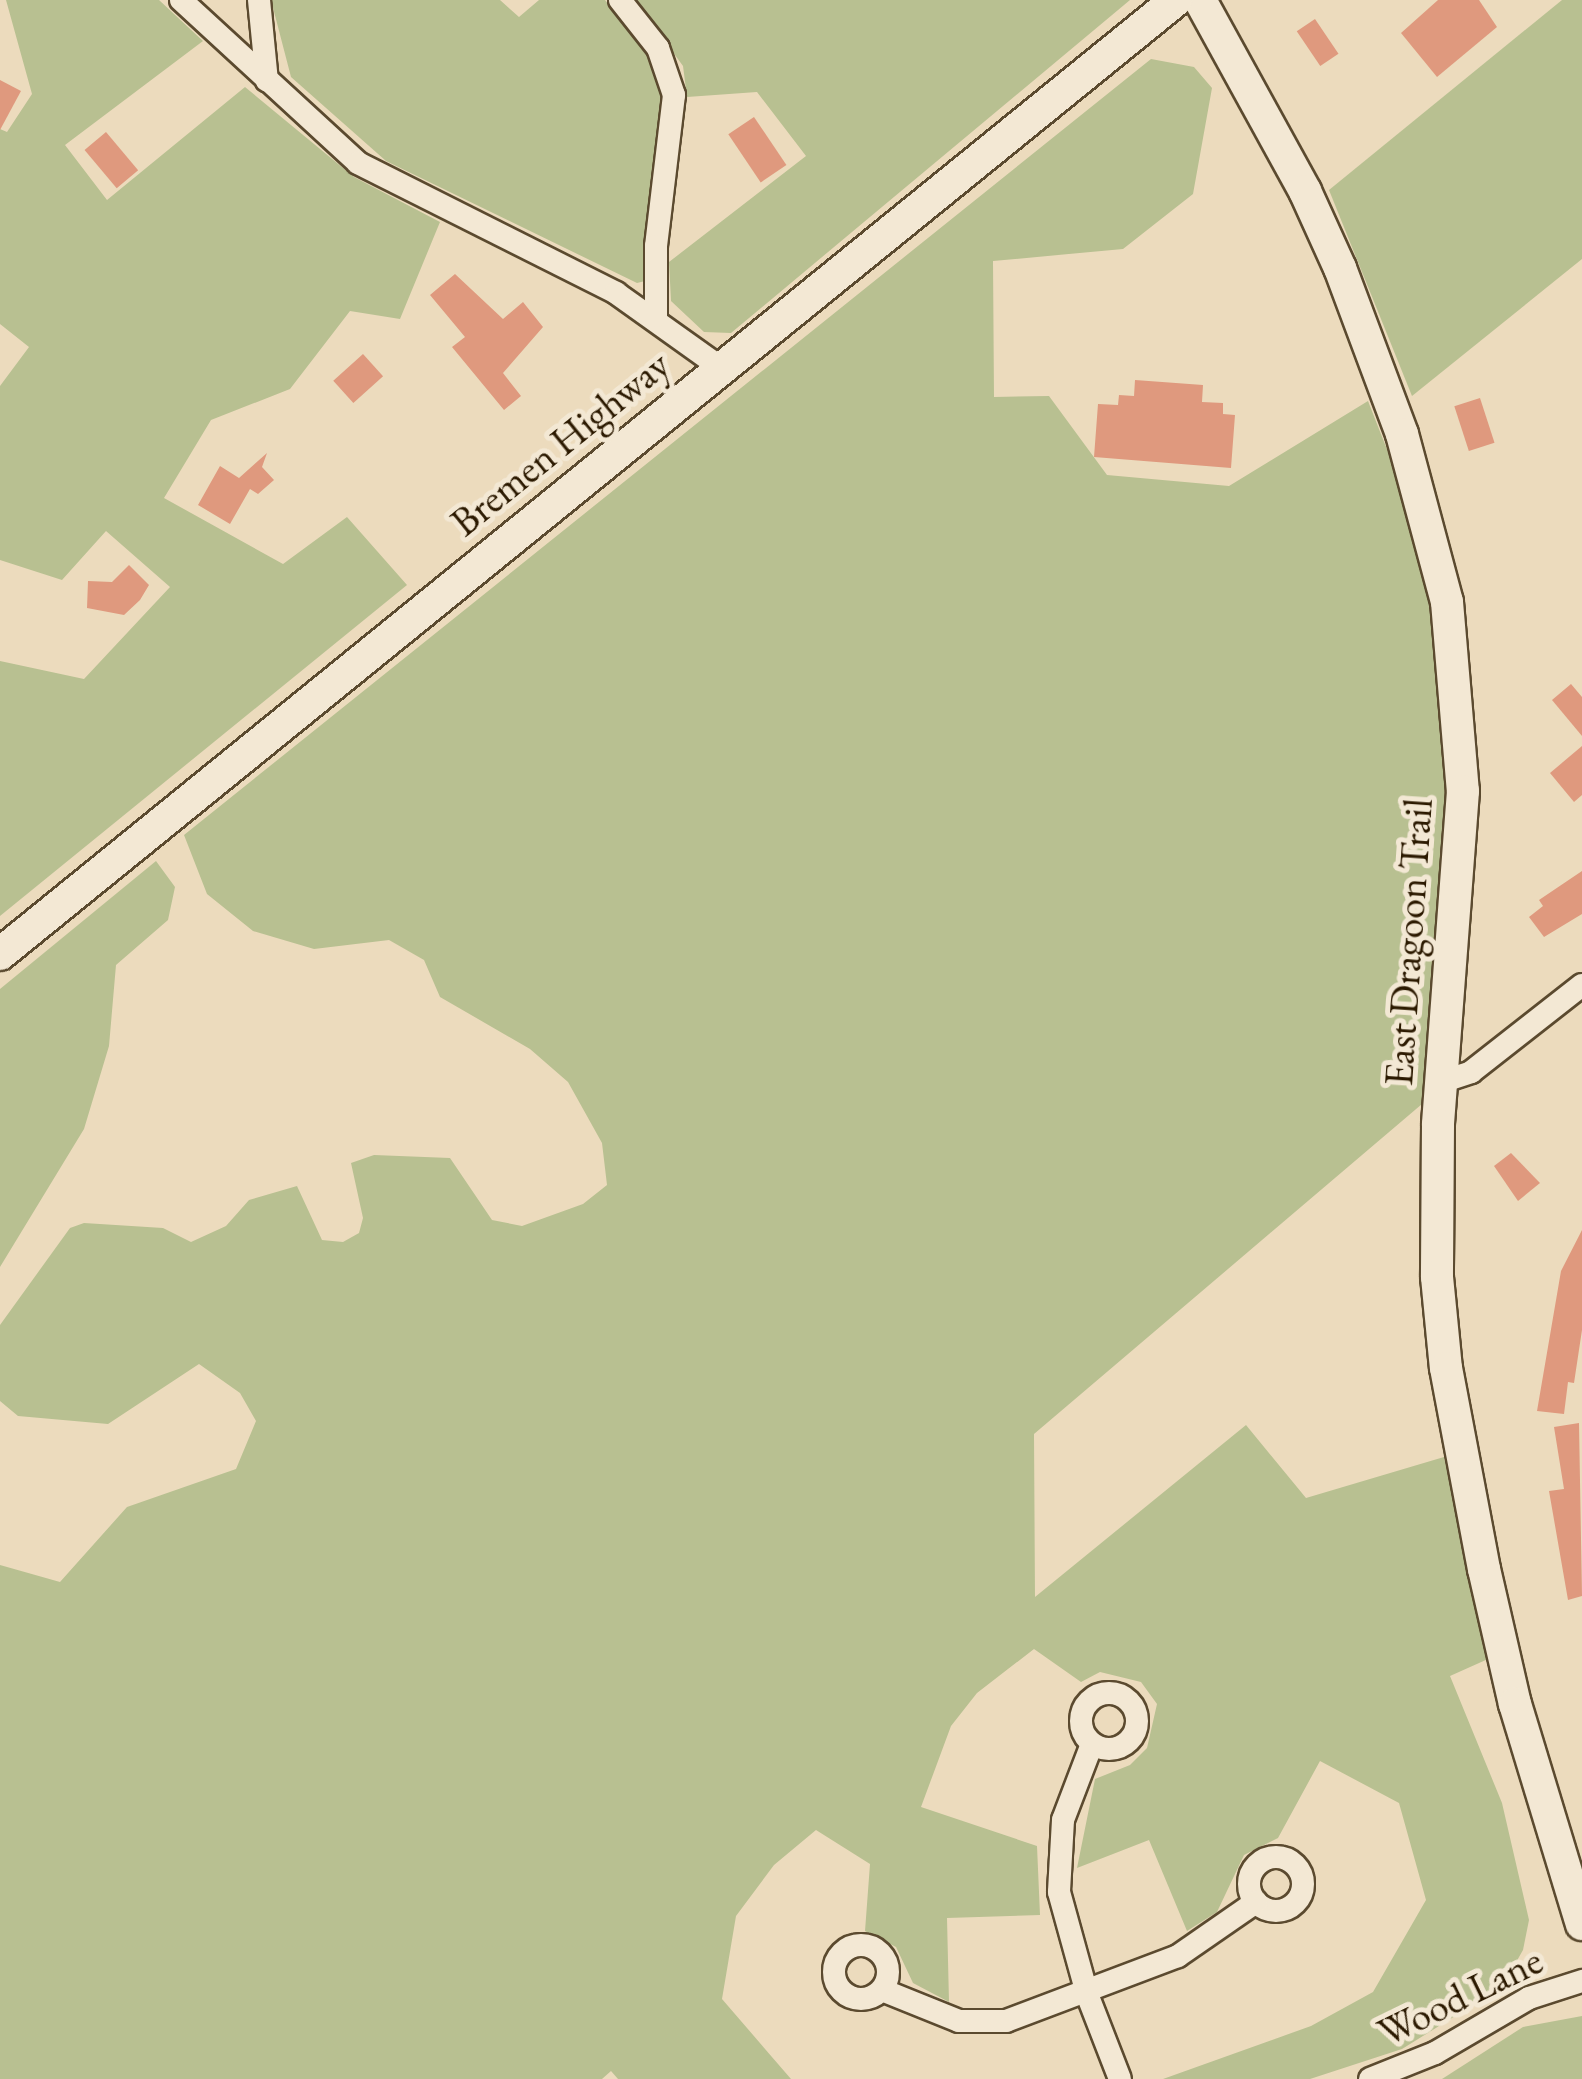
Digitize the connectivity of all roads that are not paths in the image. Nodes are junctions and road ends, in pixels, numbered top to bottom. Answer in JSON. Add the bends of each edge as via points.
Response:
{"nodes":[{"id":1,"x":181,"y":0,"type":"edge"},
{"id":2,"x":259,"y":0,"type":"edge"},
{"id":3,"x":620,"y":0,"type":"edge"},
{"id":4,"x":1176,"y":0,"type":"edge"},
{"id":5,"x":1200,"y":0,"type":"edge"},
{"id":6,"x":266,"y":81,"type":"junction"},
{"id":7,"x":656,"y":316,"type":"junction"},
{"id":8,"x":721,"y":368,"type":"junction"},
{"id":9,"x":0,"y":954,"type":"edge"},
{"id":10,"x":1582,"y":986,"type":"edge"},
{"id":11,"x":1441,"y":1082,"type":"junction"},
{"id":12,"x":1092,"y":1744,"type":"dead end"},
{"id":13,"x":1256,"y":1902,"type":"dead end"},
{"id":14,"x":1582,"y":1924,"type":"edge"},
{"id":15,"x":1582,"y":1981,"type":"edge"},
{"id":16,"x":882,"y":1990,"type":"dead end"},
{"id":17,"x":1086,"y":1994,"type":"junction"},
{"id":18,"x":1120,"y":2079,"type":"edge"},
{"id":19,"x":1370,"y":2079,"type":"edge"}],
"edges":[{"from":1,"to":6,"type":"street"},
{"from":2,"to":6,"type":"street"},
{"from":3,"to":7,"type":"street","via":[[658,48],[674,95],[656,246]]},
{"from":4,"to":8,"type":"street","name":"Bremen Highway"},
{"from":5,"to":11,"type":"street","name":"East Dragoon Trail","via":[[1306,191],[1340,268],[1435,542],[1455,650],[1463,751]]},
{"from":6,"to":7,"type":"street","via":[[375,173]]},
{"from":7,"to":8,"type":"street"},
{"from":8,"to":9,"type":"street","name":"Bremen Highway"},
{"from":10,"to":11,"type":"street","via":[[1471,1072]]},
{"from":11,"to":14,"type":"street","name":"East Dragoon Trail","via":[[1436,1278],[1451,1399],[1516,1704]]},
{"from":12,"to":17,"type":"street","via":[[1072,1788],[1057,1859],[1067,1932]]},
{"from":13,"to":17,"type":"street","via":[[1178,1956]]},
{"from":15,"to":19,"type":"street","name":"Wood Lane","via":[[1529,1998],[1435,2053]]},
{"from":16,"to":17,"type":"street","via":[[933,2014],[983,2023]]},
{"from":17,"to":18,"type":"street"}]}
